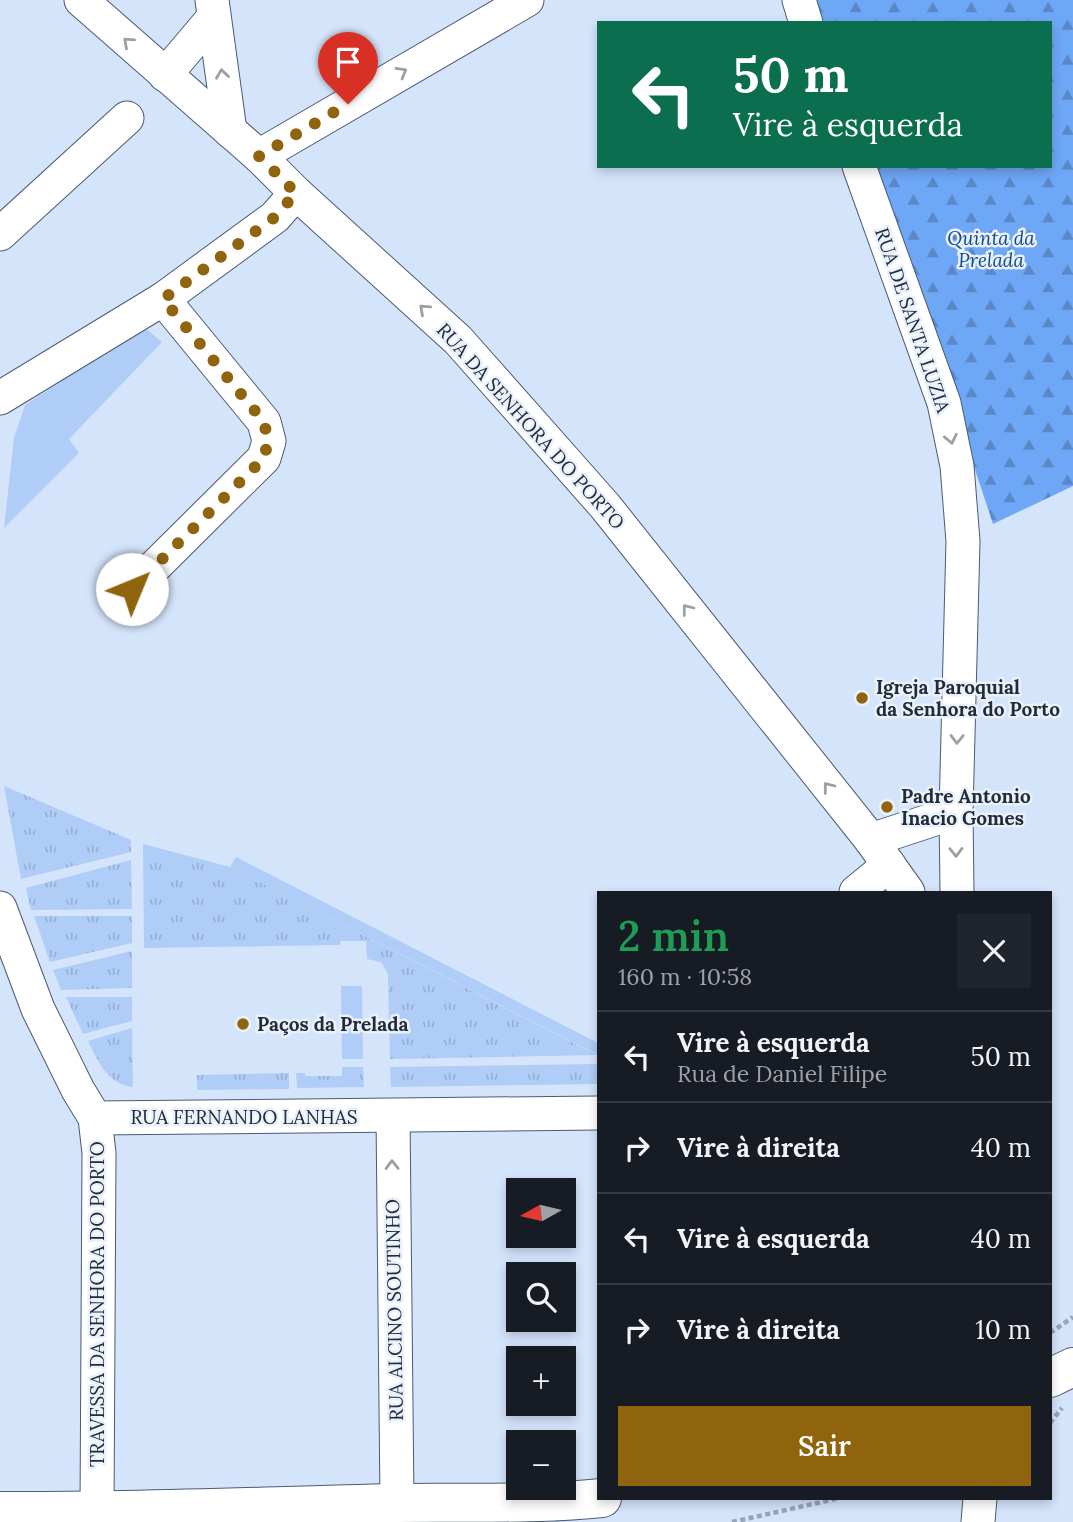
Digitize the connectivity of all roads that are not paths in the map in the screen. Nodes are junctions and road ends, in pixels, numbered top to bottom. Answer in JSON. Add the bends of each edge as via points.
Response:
{"nodes":[{"id":1,"x":81,"y":0,"type":"edge"},
{"id":2,"x":527,"y":0,"type":"edge"},
{"id":3,"x":799,"y":0,"type":"edge"},
{"id":4,"x":213,"y":8,"type":"edge"},
{"id":5,"x":805,"y":21,"type":"edge"},
{"id":6,"x":165,"y":75,"type":"junction"},
{"id":7,"x":127,"y":118,"type":"dead end"},
{"id":8,"x":230,"y":131,"type":"junction"},
{"id":9,"x":259,"y":156,"type":"junction"},
{"id":10,"x":860,"y":168,"type":"edge"},
{"id":11,"x":296,"y":193,"type":"junction"},
{"id":12,"x":0,"y":234,"type":"edge"},
{"id":13,"x":163,"y":299,"type":"junction"},
{"id":14,"x":0,"y":398,"type":"edge"},
{"id":15,"x":132,"y":589,"type":"dead end"},
{"id":16,"x":956,"y":812,"type":"junction"},
{"id":17,"x":880,"y":853,"type":"junction"},
{"id":18,"x":857,"y":891,"type":"edge"},
{"id":19,"x":907,"y":891,"type":"edge"},
{"id":20,"x":957,"y":891,"type":"edge"},
{"id":21,"x":0,"y":908,"type":"edge"},
{"id":22,"x":597,"y":1113,"type":"edge"},
{"id":23,"x":393,"y":1116,"type":"junction"},
{"id":24,"x":95,"y":1118,"type":"junction"},
{"id":25,"x":1073,"y":1367,"type":"edge"},
{"id":26,"x":1052,"y":1377,"type":"edge"},
{"id":27,"x":597,"y":1498,"type":"edge"},
{"id":28,"x":980,"y":1500,"type":"edge"},
{"id":29,"x":397,"y":1503,"type":"junction"},
{"id":30,"x":0,"y":1511,"type":"edge"},
{"id":31,"x":97,"y":1511,"type":"junction"},
{"id":32,"x":978,"y":1522,"type":"edge"}],
"edges":[{"from":6,"to":1,"type":"street","name":"RUA DA SENHORA DO PORTO","one_way":true},
{"from":9,"to":2,"type":"street","one_way":true},
{"from":3,"to":5,"type":"street"},
{"from":4,"to":6,"type":"street"},
{"from":8,"to":4,"type":"street","one_way":true},
{"from":6,"to":8,"type":"street","name":"RUA DA SENHORA DO PORTO"},
{"from":7,"to":12,"type":"street"},
{"from":8,"to":9,"type":"street","name":"RUA DA SENHORA DO PORTO"},
{"from":9,"to":11,"type":"street","name":"RUA DA SENHORA DO PORTO"},
{"from":10,"to":16,"type":"street","name":"RUA DE SANTA LUZIA","one_way":true,"via":[[944,404],[957,466],[963,541]]},
{"from":11,"to":13,"type":"street","via":[[275,217]]},
{"from":17,"to":11,"type":"street","name":"RUA DA SENHORA DO PORTO","one_way":true,"via":[[605,506],[458,340]]},
{"from":13,"to":14,"type":"street"},
{"from":13,"to":15,"type":"street","via":[[264,422],[268,441],[264,458]]},
{"from":16,"to":17,"type":"street"},
{"from":16,"to":20,"type":"street","name":"RUA DE SANTA LUZIA","one_way":true},
{"from":17,"to":18,"type":"street"},
{"from":17,"to":19,"type":"street","name":"RUA DA SENHORA DO PORTO"},
{"from":21,"to":24,"type":"street","name":"TRAVESSA DA SENHORA DO PORTO","via":[[38,1009]]},
{"from":22,"to":23,"type":"street","name":"RUA FERNANDO LANHAS"},
{"from":23,"to":24,"type":"street","name":"RUA FERNANDO LANHAS"},
{"from":29,"to":23,"type":"street","name":"RUA ALCINO SOUTINHO","one_way":true},
{"from":24,"to":31,"type":"street","name":"TRAVESSA DA SENHORA DO PORTO","via":[[99,1153]]},
{"from":25,"to":26,"type":"main road"},
{"from":27,"to":29,"type":"main road"},
{"from":28,"to":32,"type":"street"},
{"from":29,"to":31,"type":"main road"},
{"from":30,"to":31,"type":"main road"}]}
